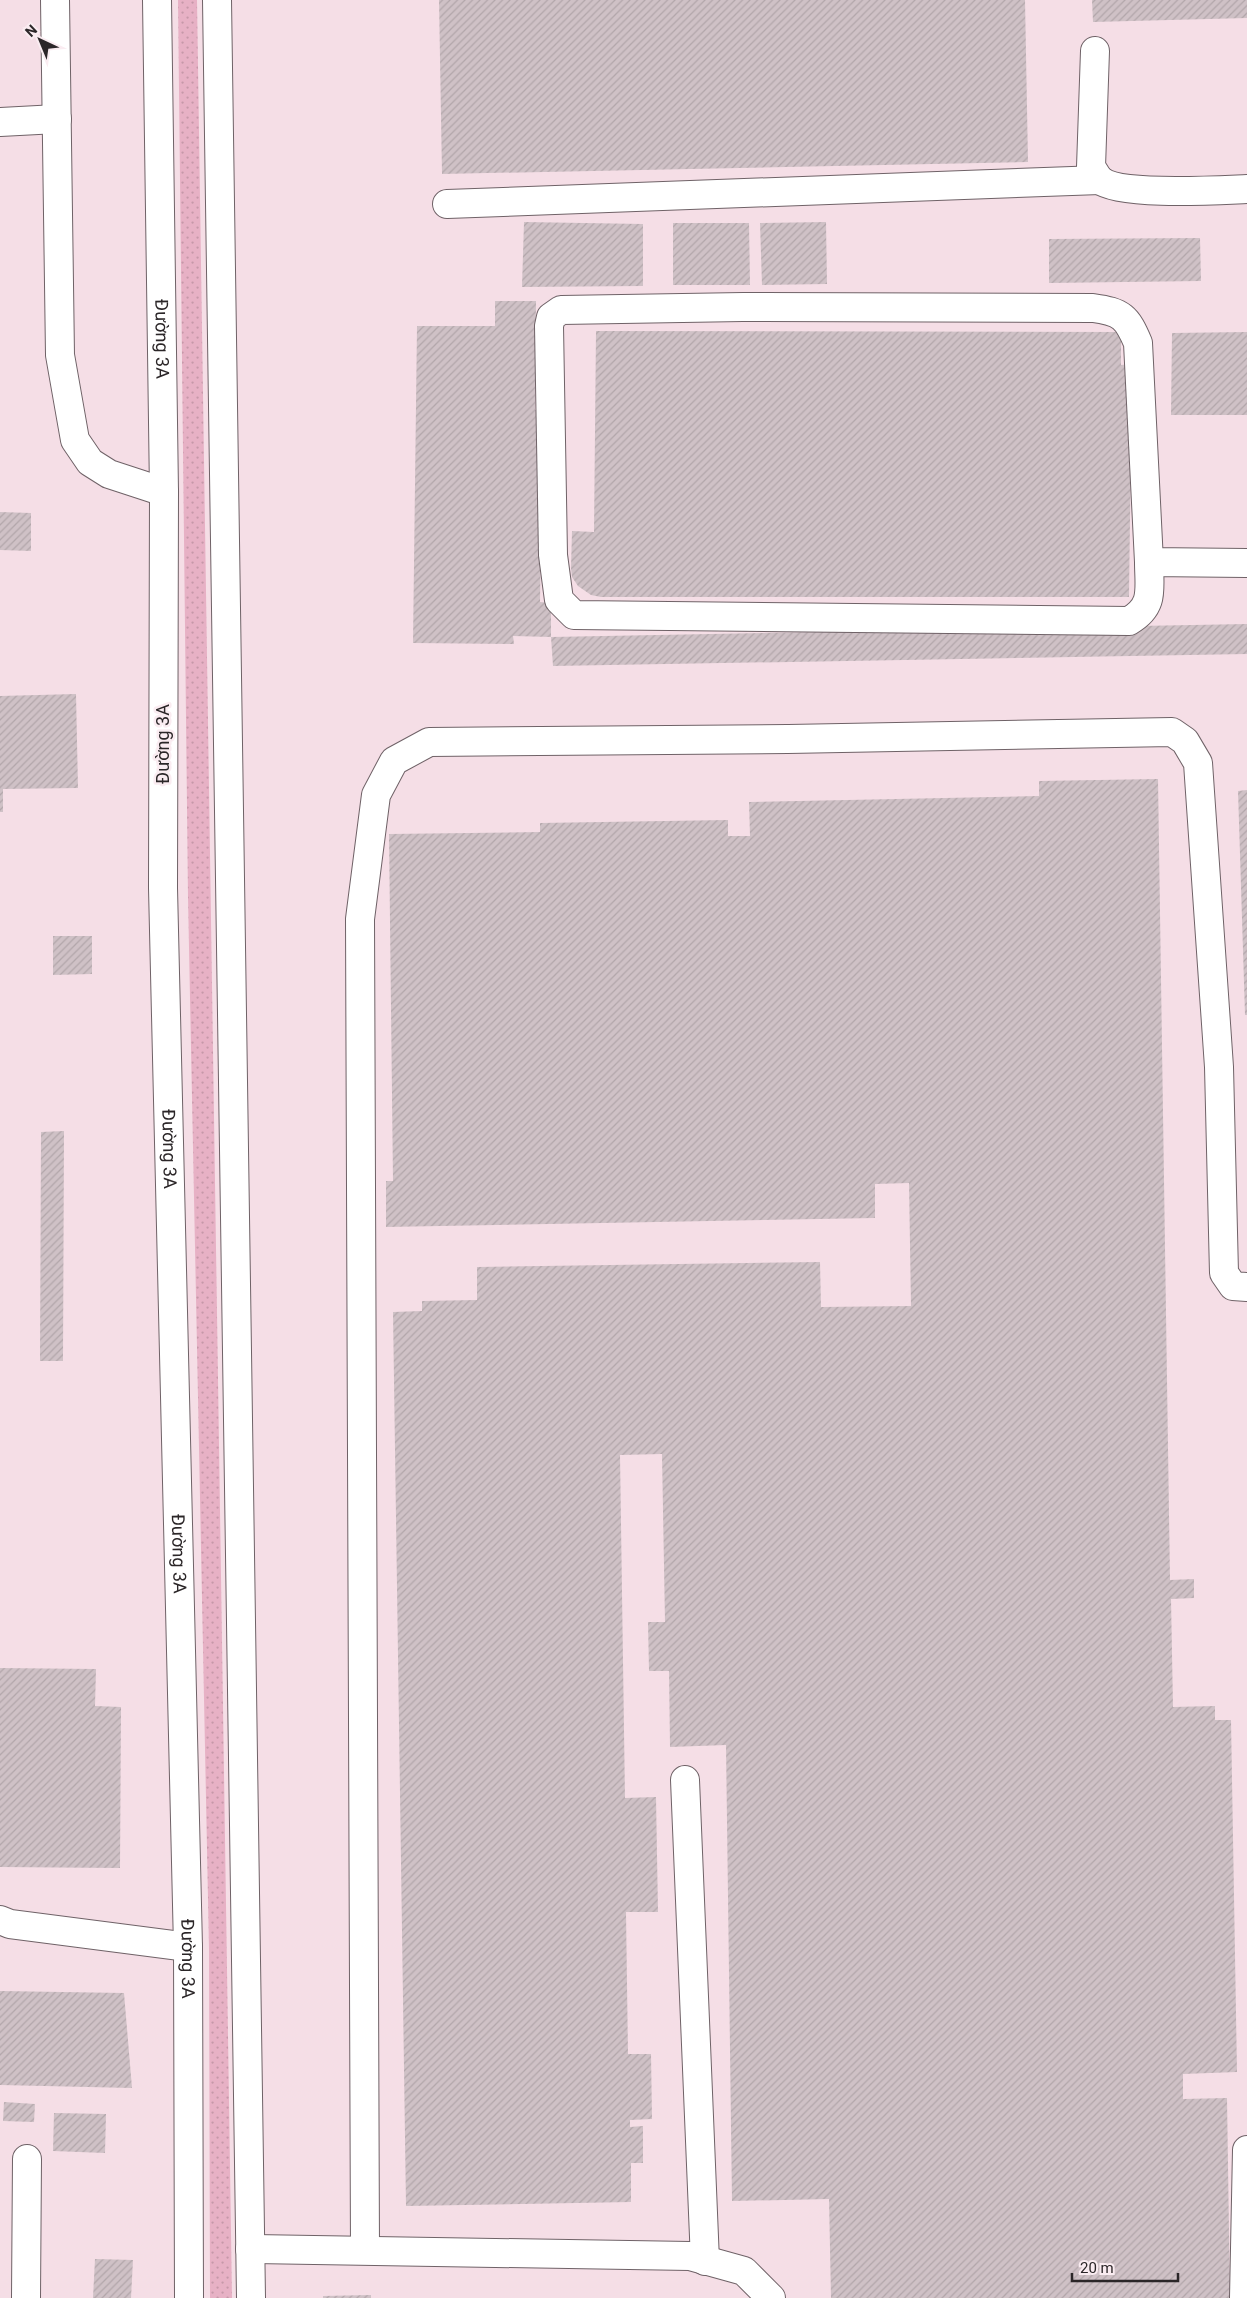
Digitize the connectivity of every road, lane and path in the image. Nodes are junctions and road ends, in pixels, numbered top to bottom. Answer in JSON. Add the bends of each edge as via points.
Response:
{"nodes":[{"id":1,"x":56,"y":0,"type":"edge"},
{"id":2,"x":157,"y":0,"type":"edge"},
{"id":3,"x":217,"y":0,"type":"edge"},
{"id":4,"x":1095,"y":51,"type":"dead end"},
{"id":5,"x":57,"y":119,"type":"junction"},
{"id":6,"x":0,"y":122,"type":"edge"},
{"id":7,"x":1100,"y":180,"type":"junction"},
{"id":8,"x":1247,"y":189,"type":"edge"},
{"id":9,"x":447,"y":204,"type":"dead end"},
{"id":10,"x":164,"y":492,"type":"junction"},
{"id":11,"x":1149,"y":562,"type":"junction"},
{"id":12,"x":1247,"y":563,"type":"edge"},
{"id":13,"x":1247,"y":1287,"type":"edge"},
{"id":14,"x":685,"y":1780,"type":"dead end"},
{"id":15,"x":0,"y":1920,"type":"edge"},
{"id":16,"x":188,"y":1947,"type":"junction"},
{"id":17,"x":1247,"y":2150,"type":"edge"},
{"id":18,"x":27,"y":2159,"type":"dead end"},
{"id":19,"x":250,"y":2249,"type":"junction"},
{"id":20,"x":365,"y":2250,"type":"junction"},
{"id":21,"x":705,"y":2260,"type":"junction"},
{"id":22,"x":26,"y":2298,"type":"edge"},
{"id":23,"x":189,"y":2298,"type":"edge"},
{"id":24,"x":251,"y":2298,"type":"edge"},
{"id":25,"x":772,"y":2298,"type":"edge"},
{"id":26,"x":1244,"y":2298,"type":"edge"}],
"edges":[{"from":1,"to":5,"type":"street"},
{"from":2,"to":10,"type":"street","name":"Đường 3A"},
{"from":3,"to":19,"type":"street"},
{"from":4,"to":7,"type":"street","via":[[1091,167]]},
{"from":5,"to":6,"type":"street"},
{"from":5,"to":10,"type":"street","via":[[60,355],[75,440],[90,462],[109,474]]},
{"from":7,"to":8,"type":"street","via":[[1114,186],[1155,190]]},
{"from":7,"to":9,"type":"street"},
{"from":10,"to":16,"type":"street","name":"Đường 3A","via":[[163,888]]},
{"from":11,"to":11,"type":"street","via":[[1138,343],[1130,323],[1115,311],[1093,308],[743,307],[561,310],[552,317],[549,326],[553,555],[559,600],[574,615],[1129,621],[1141,614],[1148,603]]},
{"from":11,"to":12,"type":"street"},
{"from":13,"to":20,"type":"street","via":[[1233,1286],[1224,1273],[1219,1066],[1198,763],[1185,741],[1172,732],[429,742],[394,760],[376,795],[360,919]]},
{"from":14,"to":21,"type":"street"},
{"from":15,"to":16,"type":"street","via":[[10,1924]]},
{"from":16,"to":23,"type":"street","name":"Đường 3A"},
{"from":17,"to":26,"type":"street"},
{"from":18,"to":22,"type":"street"},
{"from":19,"to":20,"type":"street"},
{"from":19,"to":24,"type":"street"},
{"from":20,"to":21,"type":"street","via":[[690,2256]]},
{"from":21,"to":25,"type":"street","via":[[744,2271]]}]}
